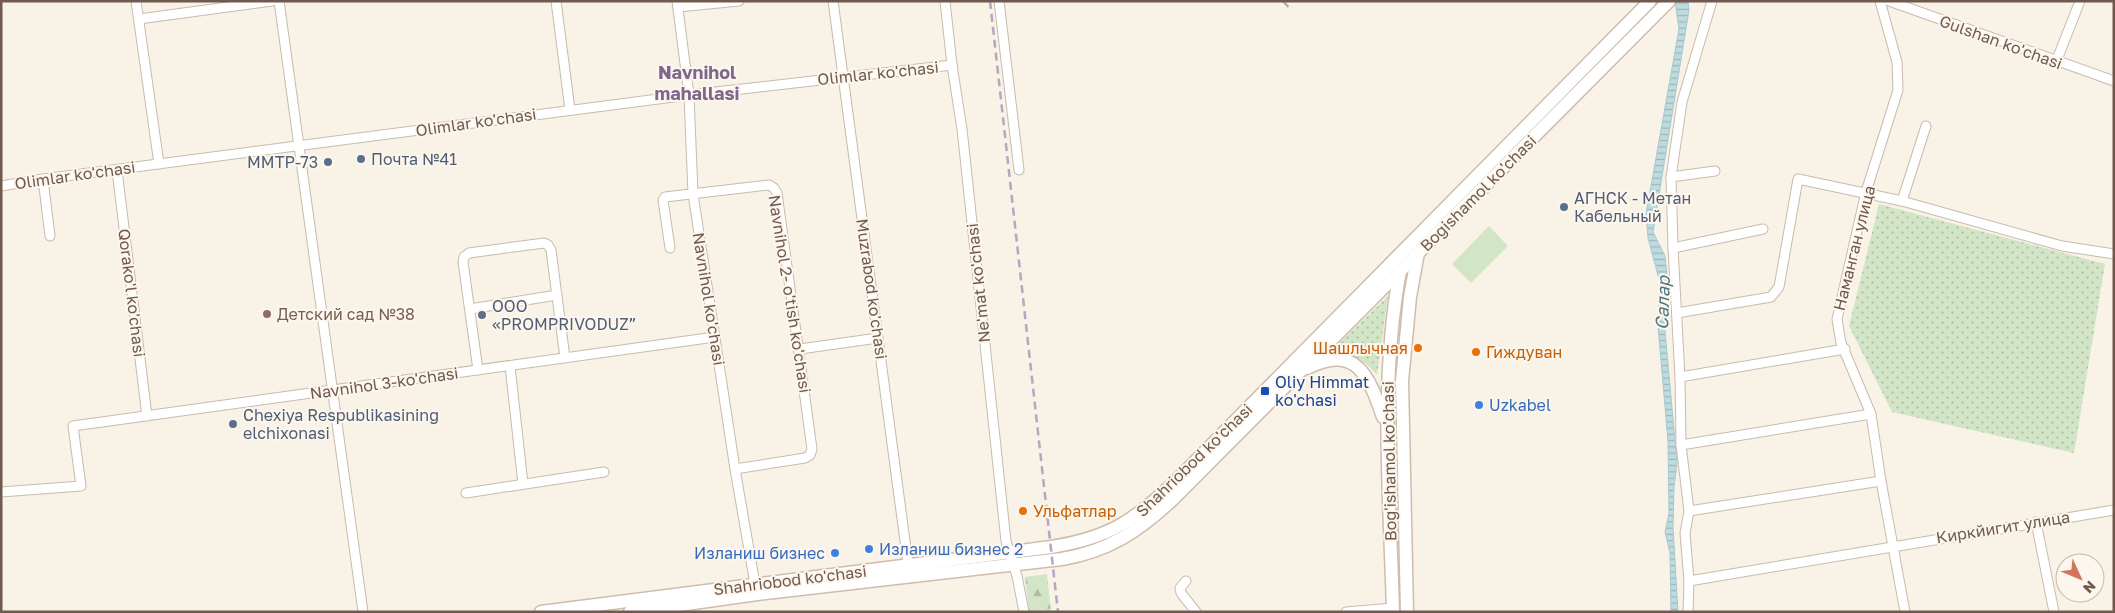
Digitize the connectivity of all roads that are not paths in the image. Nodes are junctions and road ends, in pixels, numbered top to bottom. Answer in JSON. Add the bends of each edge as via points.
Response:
{"nodes":[{"id":1,"x":136,"y":1,"type":"edge"},
{"id":2,"x":272,"y":1,"type":"edge"},
{"id":3,"x":279,"y":1,"type":"edge"},
{"id":4,"x":556,"y":1,"type":"edge"},
{"id":5,"x":739,"y":1,"type":"edge"},
{"id":6,"x":833,"y":1,"type":"edge"},
{"id":7,"x":945,"y":1,"type":"edge"},
{"id":8,"x":1000,"y":1,"type":"edge"},
{"id":9,"x":1650,"y":1,"type":"edge"},
{"id":10,"x":1712,"y":1,"type":"edge"},
{"id":11,"x":1880,"y":1,"type":"edge"},
{"id":12,"x":1889,"y":1,"type":"edge"},
{"id":13,"x":2080,"y":1,"type":"edge"},
{"id":14,"x":1667,"y":3,"type":"edge"},
{"id":15,"x":677,"y":4,"type":"edge"},
{"id":16,"x":138,"y":19,"type":"junction"},
{"id":17,"x":2056,"y":62,"type":"junction"},
{"id":18,"x":952,"y":65,"type":"junction"},
{"id":19,"x":843,"y":76,"type":"junction"},
{"id":20,"x":2114,"y":82,"type":"edge"},
{"id":21,"x":689,"y":95,"type":"junction"},
{"id":22,"x":570,"y":110,"type":"junction"},
{"id":23,"x":1926,"y":126,"type":"dead end"},
{"id":24,"x":299,"y":146,"type":"junction"},
{"id":25,"x":159,"y":164,"type":"junction"},
{"id":26,"x":116,"y":170,"type":"junction"},
{"id":27,"x":1019,"y":170,"type":"dead end"},
{"id":28,"x":1715,"y":171,"type":"dead end"},
{"id":29,"x":1671,"y":177,"type":"junction"},
{"id":30,"x":43,"y":179,"type":"junction"},
{"id":31,"x":1483,"y":179,"type":"junction"},
{"id":32,"x":1,"y":186,"type":"edge"},
{"id":33,"x":1866,"y":192,"type":"junction"},
{"id":34,"x":693,"y":194,"type":"junction"},
{"id":35,"x":1902,"y":200,"type":"junction"},
{"id":36,"x":1764,"y":228,"type":"dead end"},
{"id":37,"x":50,"y":236,"type":"dead end"},
{"id":38,"x":670,"y":248,"type":"dead end"},
{"id":39,"x":1673,"y":248,"type":"junction"},
{"id":40,"x":1404,"y":251,"type":"junction"},
{"id":41,"x":1418,"y":253,"type":"junction"},
{"id":42,"x":2114,"y":254,"type":"edge"},
{"id":43,"x":1399,"y":272,"type":"junction"},
{"id":44,"x":556,"y":295,"type":"junction"},
{"id":45,"x":1366,"y":297,"type":"junction"},
{"id":46,"x":470,"y":309,"type":"junction"},
{"id":47,"x":1676,"y":313,"type":"junction"},
{"id":48,"x":715,"y":337,"type":"junction"},
{"id":49,"x":878,"y":338,"type":"junction"},
{"id":50,"x":800,"y":349,"type":"junction"},
{"id":51,"x":1845,"y":349,"type":"junction"},
{"id":52,"x":565,"y":358,"type":"junction"},
{"id":53,"x":510,"y":366,"type":"junction"},
{"id":54,"x":478,"y":370,"type":"junction"},
{"id":55,"x":1297,"y":375,"type":"junction"},
{"id":56,"x":1680,"y":377,"type":"junction"},
{"id":57,"x":332,"y":390,"type":"junction"},
{"id":58,"x":1872,"y":414,"type":"junction"},
{"id":59,"x":147,"y":416,"type":"junction"},
{"id":60,"x":1386,"y":425,"type":"junction"},
{"id":61,"x":1680,"y":445,"type":"junction"},
{"id":62,"x":735,"y":469,"type":"junction"},
{"id":63,"x":604,"y":472,"type":"dead end"},
{"id":64,"x":1881,"y":481,"type":"junction"},
{"id":65,"x":523,"y":484,"type":"junction"},
{"id":66,"x":1,"y":492,"type":"edge"},
{"id":67,"x":466,"y":493,"type":"dead end"},
{"id":68,"x":1404,"y":510,"type":"junction"},
{"id":69,"x":2114,"y":510,"type":"edge"},
{"id":70,"x":1389,"y":511,"type":"junction"},
{"id":71,"x":1689,"y":511,"type":"junction"},
{"id":72,"x":2036,"y":522,"type":"junction"},
{"id":73,"x":1892,"y":546,"type":"junction"},
{"id":74,"x":1009,"y":552,"type":"junction"},
{"id":75,"x":1013,"y":565,"type":"junction"},
{"id":76,"x":909,"y":571,"type":"junction"},
{"id":77,"x":1186,"y":581,"type":"dead end"},
{"id":78,"x":1689,"y":581,"type":"junction"},
{"id":79,"x":756,"y":589,"type":"junction"},
{"id":80,"x":1393,"y":610,"type":"edge"},
{"id":81,"x":363,"y":612,"type":"edge"},
{"id":82,"x":541,"y":612,"type":"edge"},
{"id":83,"x":630,"y":612,"type":"edge"},
{"id":84,"x":1024,"y":612,"type":"edge"},
{"id":85,"x":1196,"y":612,"type":"edge"},
{"id":86,"x":1346,"y":612,"type":"edge"},
{"id":87,"x":1406,"y":612,"type":"edge"},
{"id":88,"x":1688,"y":612,"type":"edge"},
{"id":89,"x":1905,"y":612,"type":"edge"},
{"id":90,"x":2054,"y":612,"type":"edge"}],
"edges":[{"from":1,"to":16,"type":"street"},
{"from":2,"to":16,"type":"street"},
{"from":3,"to":24,"type":"street"},
{"from":4,"to":22,"type":"street"},
{"from":5,"to":15,"type":"street"},
{"from":6,"to":19,"type":"street","name":"Muzrabod ko'chasi"},
{"from":7,"to":18,"type":"street","name":"Ne'mat ko'chasi"},
{"from":8,"to":27,"type":"street"},
{"from":9,"to":31,"type":"main road","name":"Bogishamol ko'chasi"},
{"from":10,"to":29,"type":"street","via":[[1682,102]]},
{"from":11,"to":33,"type":"street","name":"Наманган улица","via":[[1899,81]]},
{"from":12,"to":17,"type":"street","name":"Gulshan ko'chasi"},
{"from":13,"to":17,"type":"street"},
{"from":14,"to":31,"type":"main road","name":"Bogishamol ko'chasi"},
{"from":15,"to":21,"type":"street","name":"Navnihol ko'chasi"},
{"from":16,"to":25,"type":"street"},
{"from":17,"to":20,"type":"street","name":"Gulshan ko'chasi"},
{"from":18,"to":19,"type":"street","name":"Olimlar ko'chasi"},
{"from":18,"to":74,"type":"street","name":"Ne'mat ko'chasi"},
{"from":19,"to":21,"type":"street","name":"Olimlar ko'chasi"},
{"from":19,"to":49,"type":"street","name":"Muzrabod ko'chasi"},
{"from":21,"to":22,"type":"street","name":"Olimlar ko'chasi"},
{"from":21,"to":34,"type":"street","name":"Navnihol ko'chasi"},
{"from":22,"to":24,"type":"street","name":"Olimlar ko'chasi"},
{"from":23,"to":35,"type":"street"},
{"from":24,"to":25,"type":"street","name":"Olimlar ko'chasi"},
{"from":24,"to":57,"type":"street"},
{"from":25,"to":26,"type":"street","name":"Olimlar ko'chasi"},
{"from":26,"to":30,"type":"street","name":"Olimlar ko'chasi"},
{"from":26,"to":59,"type":"street","name":"Qorako'l ko'chasi"},
{"from":28,"to":29,"type":"street"},
{"from":29,"to":39,"type":"street"},
{"from":30,"to":32,"type":"street","name":"Olimlar ko'chasi"},
{"from":30,"to":37,"type":"street"},
{"from":31,"to":40,"type":"main road","name":"Bogishamol ko'chasi"},
{"from":31,"to":41,"type":"main road","name":"Bogishamol ko'chasi"},
{"from":33,"to":35,"type":"street"},
{"from":33,"to":47,"type":"street","via":[[1798,179],[1779,287],[1771,297]]},
{"from":33,"to":51,"type":"street","name":"Наманган улица","via":[[1837,319]]},
{"from":34,"to":38,"type":"street","name":"Navnihol 2- o'tish ko'chasi","via":[[665,197],[663,200]]},
{"from":34,"to":48,"type":"street","name":"Navnihol ko'chasi"},
{"from":34,"to":50,"type":"street","name":"Navnihol 2- o'tish ko'chasi","via":[[769,185],[774,188]]},
{"from":35,"to":42,"type":"street","via":[[2062,246]]},
{"from":36,"to":39,"type":"street"},
{"from":39,"to":47,"type":"street"},
{"from":40,"to":41,"type":"main road","name":"Bogishamol ko'chasi"},
{"from":40,"to":43,"type":"main road","name":"Bog'ishamol ko'chasi"},
{"from":40,"to":45,"type":"main road","name":"Shahriobod ko'chasi"},
{"from":41,"to":43,"type":"main road","name":"Shahriobod ko'chasi"},
{"from":41,"to":68,"type":"main road","name":"Bog'ishamol ko'chasi","via":[[1403,359]]},
{"from":43,"to":45,"type":"main road","name":"Shahriobod ko'chasi"},
{"from":43,"to":60,"type":"main road","name":"Bog'ishamol ko'chasi","via":[[1388,364]]},
{"from":44,"to":46,"type":"street"},
{"from":44,"to":46,"type":"street","via":[[551,250],[544,243],[469,253],[463,262]]},
{"from":44,"to":52,"type":"street"},
{"from":45,"to":55,"type":"main road","name":"Shahriobod ko'chasi"},
{"from":45,"to":74,"type":"main road","name":"Shahriobod ko'chasi","via":[[1136,517],[1087,540]]},
{"from":46,"to":54,"type":"street"},
{"from":47,"to":56,"type":"street"},
{"from":48,"to":52,"type":"street","name":"Navnihol 3-ko'chasi"},
{"from":48,"to":62,"type":"street","name":"Navnihol ko'chasi"},
{"from":49,"to":50,"type":"street"},
{"from":49,"to":76,"type":"street","name":"Muzrabod ko'chasi"},
{"from":50,"to":62,"type":"street","name":"Navnihol 2- o'tish ko'chasi","via":[[812,449],[810,455]]},
{"from":51,"to":56,"type":"street"},
{"from":51,"to":58,"type":"street","name":"Наманган улица"},
{"from":52,"to":53,"type":"street","name":"Navnihol 3-ko'chasi"},
{"from":53,"to":54,"type":"street","name":"Navnihol 3-ko'chasi"},
{"from":53,"to":65,"type":"street"},
{"from":54,"to":57,"type":"street","name":"Navnihol 3-ko'chasi"},
{"from":55,"to":60,"type":"main road","via":[[1327,360],[1341,360],[1354,365],[1370,383]]},
{"from":55,"to":75,"type":"main road","name":"Shahriobod ko'chasi","via":[[1173,499],[1135,531],[1089,554]]},
{"from":56,"to":61,"type":"street"},
{"from":57,"to":59,"type":"street","name":"Navnihol 3-ko'chasi"},
{"from":57,"to":81,"type":"street"},
{"from":58,"to":61,"type":"street"},
{"from":58,"to":64,"type":"street","name":"Наманган улица"},
{"from":59,"to":66,"type":"street","name":"Navnihol 3-ko'chasi","via":[[73,426],[81,486]]},
{"from":60,"to":70,"type":"main road","name":"Bog'ishamol ko'chasi"},
{"from":61,"to":71,"type":"street"},
{"from":62,"to":79,"type":"street","name":"Navnihol ko'chasi"},
{"from":63,"to":65,"type":"street"},
{"from":64,"to":71,"type":"street"},
{"from":64,"to":73,"type":"street","name":"Наманган улица"},
{"from":65,"to":67,"type":"street"},
{"from":68,"to":70,"type":"main road"},
{"from":68,"to":87,"type":"main road","name":"Bog'ishamol ko'chasi"},
{"from":69,"to":72,"type":"street","name":"Киркйигит улица"},
{"from":70,"to":80,"type":"main road","name":"Bog'ishamol ko'chasi"},
{"from":71,"to":78,"type":"street","via":[[1685,533]]},
{"from":72,"to":73,"type":"street","name":"Киркйигит улица"},
{"from":72,"to":90,"type":"street"},
{"from":73,"to":78,"type":"street","name":"Киркйигит улица"},
{"from":73,"to":89,"type":"street","name":"Наманган улица"},
{"from":74,"to":75,"type":"street","name":"Ne'mat ko'chasi"},
{"from":74,"to":76,"type":"main road","name":"Shahriobod ko'chasi"},
{"from":75,"to":76,"type":"main road","name":"Shahriobod ko'chasi"},
{"from":75,"to":84,"type":"street","name":"Ne'mat ko'chasi"},
{"from":76,"to":79,"type":"main road","name":"Shahriobod ko'chasi"},
{"from":77,"to":85,"type":"street","via":[[1180,588],[1181,593]]},
{"from":78,"to":88,"type":"street"},
{"from":79,"to":82,"type":"main road","name":"Shahriobod ko'chasi"},
{"from":79,"to":83,"type":"main road","name":"Shahriobod ko'chasi"},
{"from":80,"to":86,"type":"street"}]}
